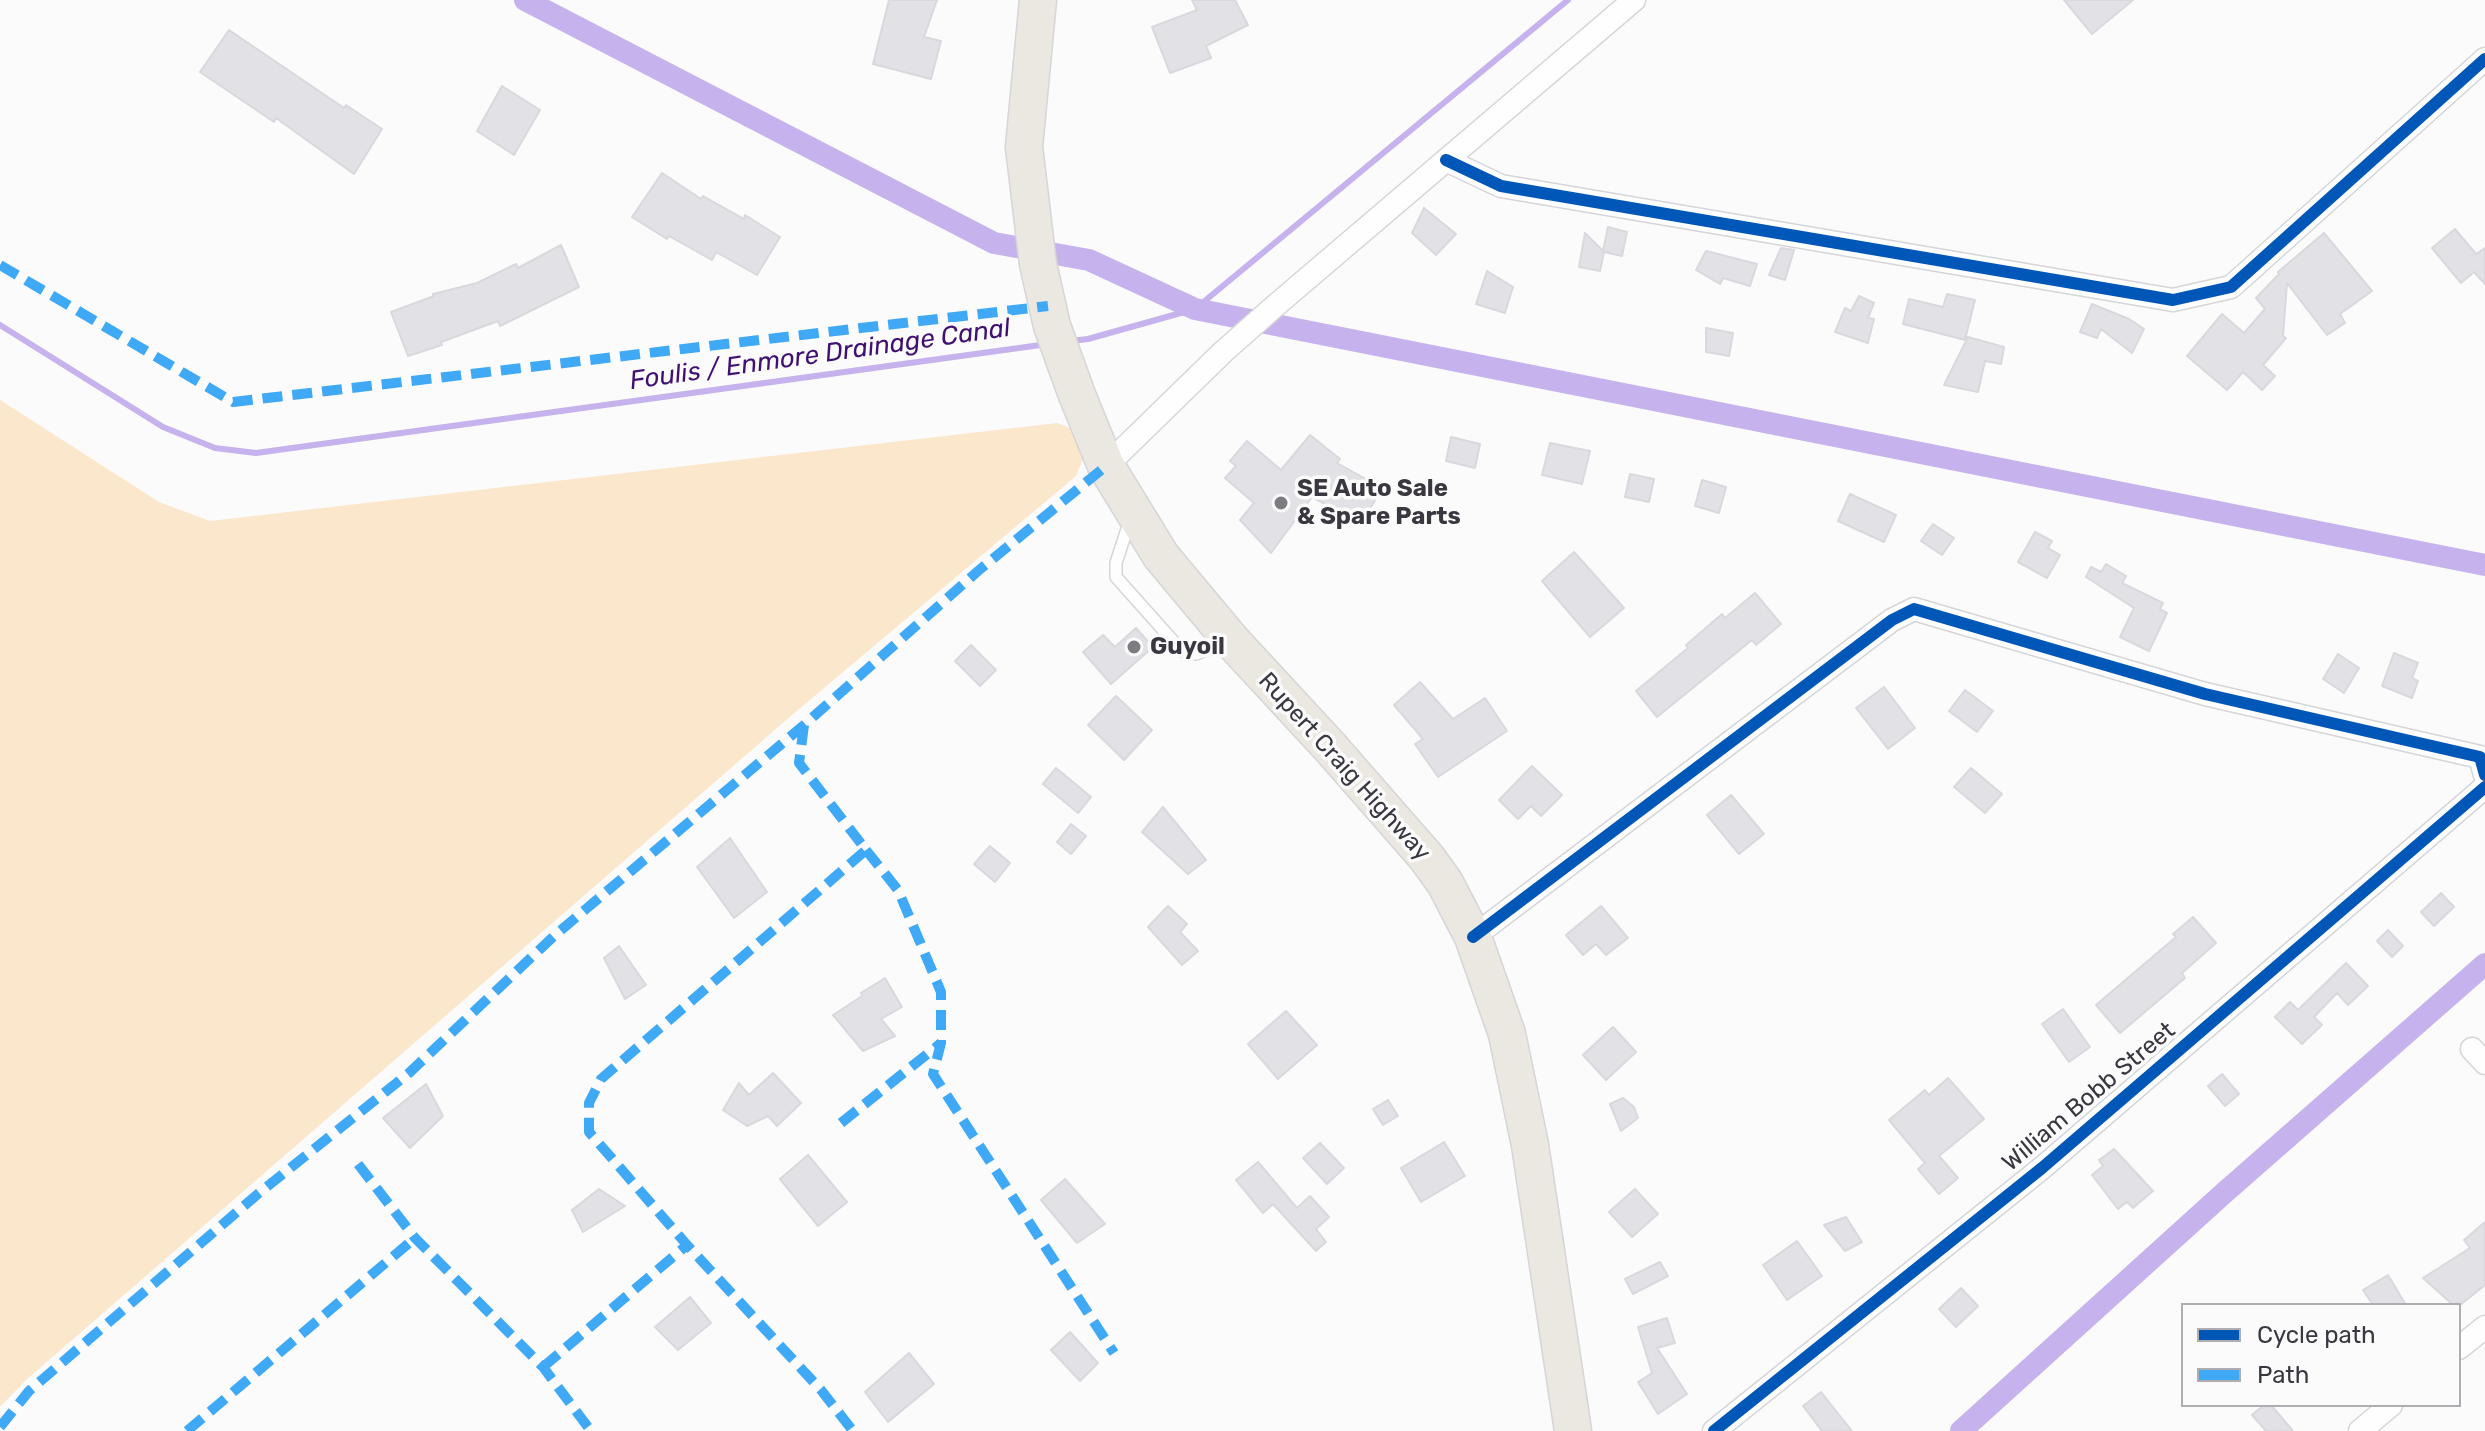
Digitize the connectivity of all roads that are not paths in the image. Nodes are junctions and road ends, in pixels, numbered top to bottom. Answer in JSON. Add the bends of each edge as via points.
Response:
{"nodes":[{"id":1,"x":1038,"y":0,"type":"edge"},
{"id":2,"x":1634,"y":0,"type":"edge"},
{"id":3,"x":2485,"y":59,"type":"edge"},
{"id":4,"x":1446,"y":160,"type":"junction"},
{"id":5,"x":1106,"y":466,"type":"junction"},
{"id":6,"x":1133,"y":510,"type":"junction"},
{"id":7,"x":1232,"y":641,"type":"junction"},
{"id":8,"x":2485,"y":775,"type":"edge"},
{"id":9,"x":2485,"y":787,"type":"edge"},
{"id":10,"x":1473,"y":937,"type":"junction"},
{"id":11,"x":2485,"y":1327,"type":"edge"},
{"id":12,"x":2461,"y":1346,"type":"edge"},
{"id":13,"x":2389,"y":1407,"type":"edge"},
{"id":14,"x":1573,"y":1431,"type":"edge"},
{"id":15,"x":1714,"y":1431,"type":"edge"},
{"id":16,"x":2360,"y":1431,"type":"edge"}],
"edges":[{"from":1,"to":5,"type":"main road","name":"Rupert Craig Highway","via":[[1024,147],[1038,264],[1052,326]]},
{"from":2,"to":4,"type":"street"},
{"from":3,"to":4,"type":"street","via":[[2231,287],[2173,300],[1501,186]]},
{"from":4,"to":5,"type":"street","via":[[1223,352]]},
{"from":5,"to":6,"type":"main road","name":"Rupert Craig Highway"},
{"from":6,"to":7,"type":"main road","name":"Rupert Craig Highway","via":[[1161,556]]},
{"from":6,"to":7,"type":"lane","via":[[1116,577],[1182,651],[1196,654]]},
{"from":7,"to":10,"type":"main road","name":"Rupert Craig Highway","via":[[1427,858]]},
{"from":8,"to":10,"type":"street","via":[[2480,757],[2205,694],[1914,609],[1892,620]]},
{"from":9,"to":15,"type":"street","name":"William Bobb Street","via":[[2042,1168]]},
{"from":10,"to":14,"type":"main road","name":"Rupert Craig Highway","via":[[1507,1034]]},
{"from":11,"to":12,"type":"street"},
{"from":13,"to":16,"type":"street"}]}
